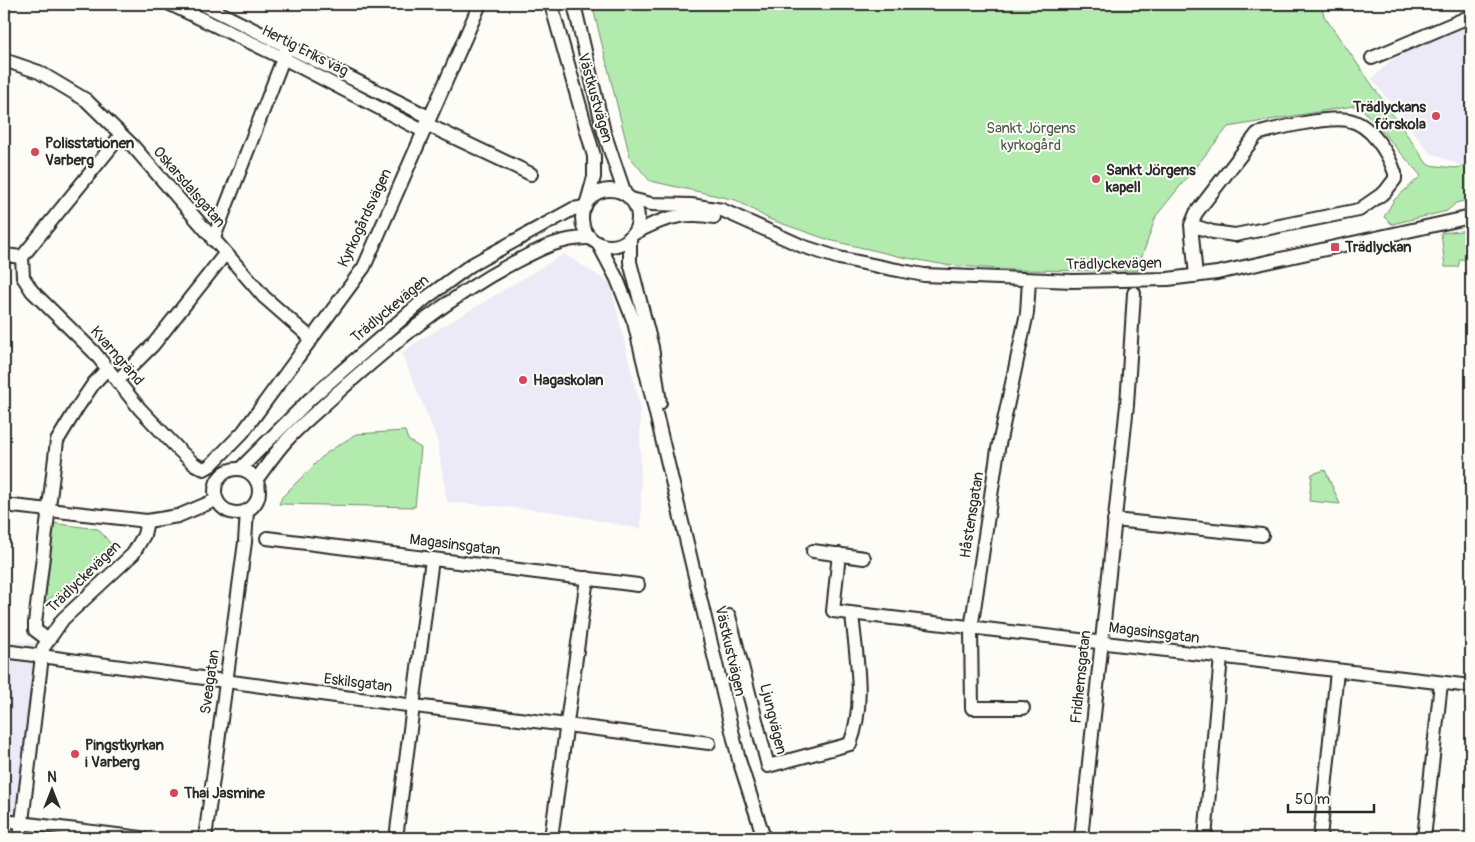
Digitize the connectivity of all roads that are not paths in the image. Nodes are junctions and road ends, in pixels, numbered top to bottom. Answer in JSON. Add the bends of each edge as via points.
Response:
{"nodes":[{"id":1,"x":170,"y":4,"type":"edge"},
{"id":2,"x":202,"y":4,"type":"edge"},
{"id":3,"x":480,"y":4,"type":"edge"},
{"id":4,"x":551,"y":4,"type":"edge"},
{"id":5,"x":574,"y":4,"type":"edge"},
{"id":6,"x":1471,"y":16,"type":"edge"},
{"id":7,"x":288,"y":46,"type":"junction"},
{"id":8,"x":284,"y":58,"type":"junction"},
{"id":9,"x":1372,"y":58,"type":"dead end"},
{"id":10,"x":4,"y":60,"type":"edge"},
{"id":11,"x":426,"y":124,"type":"junction"},
{"id":12,"x":121,"y":135,"type":"junction"},
{"id":13,"x":531,"y":174,"type":"dead end"},
{"id":14,"x":628,"y":196,"type":"junction"},
{"id":15,"x":586,"y":204,"type":"junction"},
{"id":16,"x":1471,"y":217,"type":"edge"},
{"id":17,"x":1191,"y":225,"type":"junction"},
{"id":18,"x":758,"y":228,"type":"junction"},
{"id":19,"x":632,"y":236,"type":"junction"},
{"id":20,"x":213,"y":240,"type":"junction"},
{"id":21,"x":594,"y":240,"type":"junction"},
{"id":22,"x":225,"y":254,"type":"junction"},
{"id":23,"x":4,"y":255,"type":"edge"},
{"id":24,"x":22,"y":257,"type":"junction"},
{"id":25,"x":1196,"y":276,"type":"junction"},
{"id":26,"x":1029,"y":280,"type":"junction"},
{"id":27,"x":1134,"y":293,"type":"dead end"},
{"id":28,"x":312,"y":339,"type":"junction"},
{"id":29,"x":108,"y":368,"type":"junction"},
{"id":30,"x":118,"y":380,"type":"junction"},
{"id":31,"x":204,"y":469,"type":"joint"},
{"id":32,"x":240,"y":469,"type":"junction"},
{"id":33,"x":670,"y":470,"type":"junction"},
{"id":34,"x":256,"y":480,"type":"junction"},
{"id":35,"x":216,"y":500,"type":"junction"},
{"id":36,"x":4,"y":505,"type":"edge"},
{"id":37,"x":48,"y":511,"type":"junction"},
{"id":38,"x":246,"y":512,"type":"junction"},
{"id":39,"x":1114,"y":520,"type":"junction"},
{"id":40,"x":147,"y":521,"type":"junction"},
{"id":41,"x":1262,"y":535,"type":"dead end"},
{"id":42,"x":268,"y":538,"type":"dead end"},
{"id":43,"x":813,"y":551,"type":"dead end"},
{"id":44,"x":840,"y":554,"type":"junction"},
{"id":45,"x":864,"y":558,"type":"dead end"},
{"id":46,"x":432,"y":559,"type":"junction"},
{"id":47,"x":587,"y":578,"type":"junction"},
{"id":48,"x":638,"y":585,"type":"dead end"},
{"id":49,"x":852,"y":614,"type":"junction"},
{"id":50,"x":729,"y":616,"type":"dead end"},
{"id":51,"x":971,"y":629,"type":"junction"},
{"id":52,"x":47,"y":639,"type":"junction"},
{"id":53,"x":1102,"y":643,"type":"junction"},
{"id":54,"x":4,"y":651,"type":"edge"},
{"id":55,"x":41,"y":656,"type":"junction"},
{"id":56,"x":1221,"y":658,"type":"junction"},
{"id":57,"x":1337,"y":671,"type":"junction"},
{"id":58,"x":226,"y":682,"type":"junction"},
{"id":59,"x":1441,"y":683,"type":"junction"},
{"id":60,"x":1471,"y":686,"type":"edge"},
{"id":61,"x":414,"y":706,"type":"junction"},
{"id":62,"x":1022,"y":708,"type":"dead end"},
{"id":63,"x":567,"y":726,"type":"junction"},
{"id":64,"x":709,"y":743,"type":"dead end"},
{"id":65,"x":4,"y":821,"type":"edge"},
{"id":66,"x":21,"y":822,"type":"junction"},
{"id":67,"x":20,"y":838,"type":"edge"},
{"id":68,"x":141,"y":838,"type":"edge"},
{"id":69,"x":205,"y":838,"type":"edge"},
{"id":70,"x":396,"y":838,"type":"edge"},
{"id":71,"x":551,"y":838,"type":"edge"},
{"id":72,"x":764,"y":838,"type":"edge"},
{"id":73,"x":1081,"y":838,"type":"edge"},
{"id":74,"x":1205,"y":838,"type":"edge"},
{"id":75,"x":1320,"y":838,"type":"edge"},
{"id":76,"x":1424,"y":838,"type":"edge"}],
"edges":[{"from":1,"to":8,"type":"street","name":"Hertig Eriks väg"},
{"from":2,"to":7,"type":"street","name":"Hertig Eriks väg"},
{"from":3,"to":11,"type":"street","name":"Kyrkogårdsvägen"},
{"from":4,"to":15,"type":"street","name":"Västkustvägen","via":[[594,156],[594,177]]},
{"from":5,"to":14,"type":"street","name":"Västkustvägen","via":[[604,132]]},
{"from":6,"to":9,"type":"street"},
{"from":7,"to":8,"type":"street"},
{"from":7,"to":11,"type":"street","name":"Hertig Eriks väg"},
{"from":8,"to":11,"type":"street","name":"Hertig Eriks väg"},
{"from":8,"to":20,"type":"street"},
{"from":10,"to":12,"type":"street","name":"Oskarsdalsgatan","via":[[38,72],[74,91]]},
{"from":11,"to":13,"type":"street","name":"Hertig Eriks väg"},
{"from":11,"to":28,"type":"street","name":"Kyrkogårdsvägen","via":[[364,267]]},
{"from":12,"to":20,"type":"street","name":"Oskarsdalsgatan"},
{"from":12,"to":24,"type":"street"},
{"from":14,"to":15,"type":"street","via":[[607,190],[596,194]]},
{"from":14,"to":18,"type":"street","name":"Trädlyckevägen","via":[[651,204],[722,210]]},
{"from":14,"to":19,"type":"street","via":[[638,216]]},
{"from":15,"to":21,"type":"street","via":[[583,223]]},
{"from":15,"to":32,"type":"street","name":"Trädlyckevägen","via":[[492,252],[426,298],[310,398]]},
{"from":16,"to":25,"type":"street","name":"Trädlyckevägen"},
{"from":17,"to":17,"type":"street","via":[[1196,213],[1245,148],[1257,134],[1270,130],[1348,120],[1364,127],[1378,142],[1395,174],[1385,192],[1359,210],[1235,234]]},
{"from":17,"to":25,"type":"street"},
{"from":18,"to":19,"type":"street","name":"Trädlyckevägen","via":[[706,215],[685,214],[664,218]]},
{"from":18,"to":26,"type":"street","name":"Trädlyckevägen","via":[[839,258],[882,268],[924,275]]},
{"from":19,"to":21,"type":"street","via":[[615,245]]},
{"from":19,"to":33,"type":"street","name":"Västkustvägen","via":[[630,262],[652,346]]},
{"from":20,"to":22,"type":"street","name":"Oskarsdalsgatan"},
{"from":21,"to":33,"type":"street","name":"Västkustvägen","via":[[618,279],[634,322]]},
{"from":21,"to":34,"type":"street","name":"Trädlyckevägen","via":[[563,240],[534,252],[490,275],[436,310],[292,435]]},
{"from":22,"to":28,"type":"street","name":"Oskarsdalsgatan","via":[[264,297]]},
{"from":22,"to":30,"type":"street","via":[[152,345]]},
{"from":23,"to":24,"type":"street"},
{"from":24,"to":29,"type":"street","name":"Kvarngränd","via":[[21,267],[26,283]]},
{"from":25,"to":26,"type":"street","name":"Trädlyckevägen","via":[[1124,281]]},
{"from":26,"to":51,"type":"street","name":"Håstensgatan","via":[[1027,313],[998,449]]},
{"from":27,"to":39,"type":"street","name":"Fridhemsgatan","via":[[1127,406]]},
{"from":28,"to":31,"type":"street","name":"Kyrkogårdsvägen","via":[[243,432]]},
{"from":29,"to":30,"type":"street","name":"Kvarngränd"},
{"from":29,"to":37,"type":"street","via":[[77,408],[57,441]]},
{"from":30,"to":31,"type":"street","name":"Kvarngränd","via":[[179,450]]},
{"from":32,"to":34,"type":"street"},
{"from":32,"to":35,"type":"street","name":"Trädlyckevägen","via":[[230,470],[221,476],[214,490]]},
{"from":33,"to":72,"type":"street","name":"Västkustvägen","via":[[739,760]]},
{"from":34,"to":38,"type":"street","via":[[258,498]]},
{"from":35,"to":38,"type":"street","via":[[229,512]]},
{"from":35,"to":40,"type":"street","via":[[169,519]]},
{"from":36,"to":37,"type":"street"},
{"from":37,"to":40,"type":"street"},
{"from":37,"to":52,"type":"street","via":[[35,623],[38,634]]},
{"from":38,"to":58,"type":"street","name":"Sveagatan"},
{"from":39,"to":41,"type":"street"},
{"from":39,"to":53,"type":"street","name":"Fridhemsgatan"},
{"from":40,"to":52,"type":"street","name":"Trädlyckevägen","via":[[144,535],[128,560],[63,619]]},
{"from":42,"to":46,"type":"street","name":"Magasinsgatan"},
{"from":43,"to":44,"type":"street"},
{"from":44,"to":45,"type":"street"},
{"from":44,"to":49,"type":"street","name":"Magasinsgatan","via":[[833,611]]},
{"from":46,"to":47,"type":"street","name":"Magasinsgatan"},
{"from":46,"to":61,"type":"street"},
{"from":47,"to":48,"type":"street","name":"Magasinsgatan"},
{"from":47,"to":63,"type":"street"},
{"from":49,"to":50,"type":"street","name":"Ljungvägen","via":[[860,698],[857,726],[850,744],[768,766]]},
{"from":49,"to":51,"type":"street","name":"Magasinsgatan"},
{"from":51,"to":53,"type":"street","name":"Magasinsgatan"},
{"from":51,"to":62,"type":"street","name":"Håstensgatan","via":[[972,708]]},
{"from":52,"to":55,"type":"street","name":"Trädlyckevägen"},
{"from":53,"to":56,"type":"street","name":"Magasinsgatan"},
{"from":53,"to":73,"type":"street","name":"Fridhemsgatan"},
{"from":54,"to":55,"type":"street","name":"Eskilsgatan"},
{"from":55,"to":58,"type":"street","name":"Eskilsgatan"},
{"from":55,"to":66,"type":"street","name":"Trädlyckevägen"},
{"from":56,"to":57,"type":"street","name":"Magasinsgatan"},
{"from":56,"to":74,"type":"street"},
{"from":57,"to":59,"type":"street","name":"Magasinsgatan"},
{"from":57,"to":75,"type":"street"},
{"from":58,"to":61,"type":"street","name":"Eskilsgatan"},
{"from":58,"to":69,"type":"street","name":"Sveagatan"},
{"from":59,"to":60,"type":"street","name":"Magasinsgatan"},
{"from":59,"to":76,"type":"street"},
{"from":61,"to":63,"type":"street","name":"Eskilsgatan"},
{"from":61,"to":70,"type":"street"},
{"from":63,"to":64,"type":"street","name":"Eskilsgatan"},
{"from":63,"to":71,"type":"street"},
{"from":65,"to":66,"type":"street"},
{"from":66,"to":67,"type":"street","name":"Trädlyckevägen"},
{"from":66,"to":68,"type":"street"}]}
